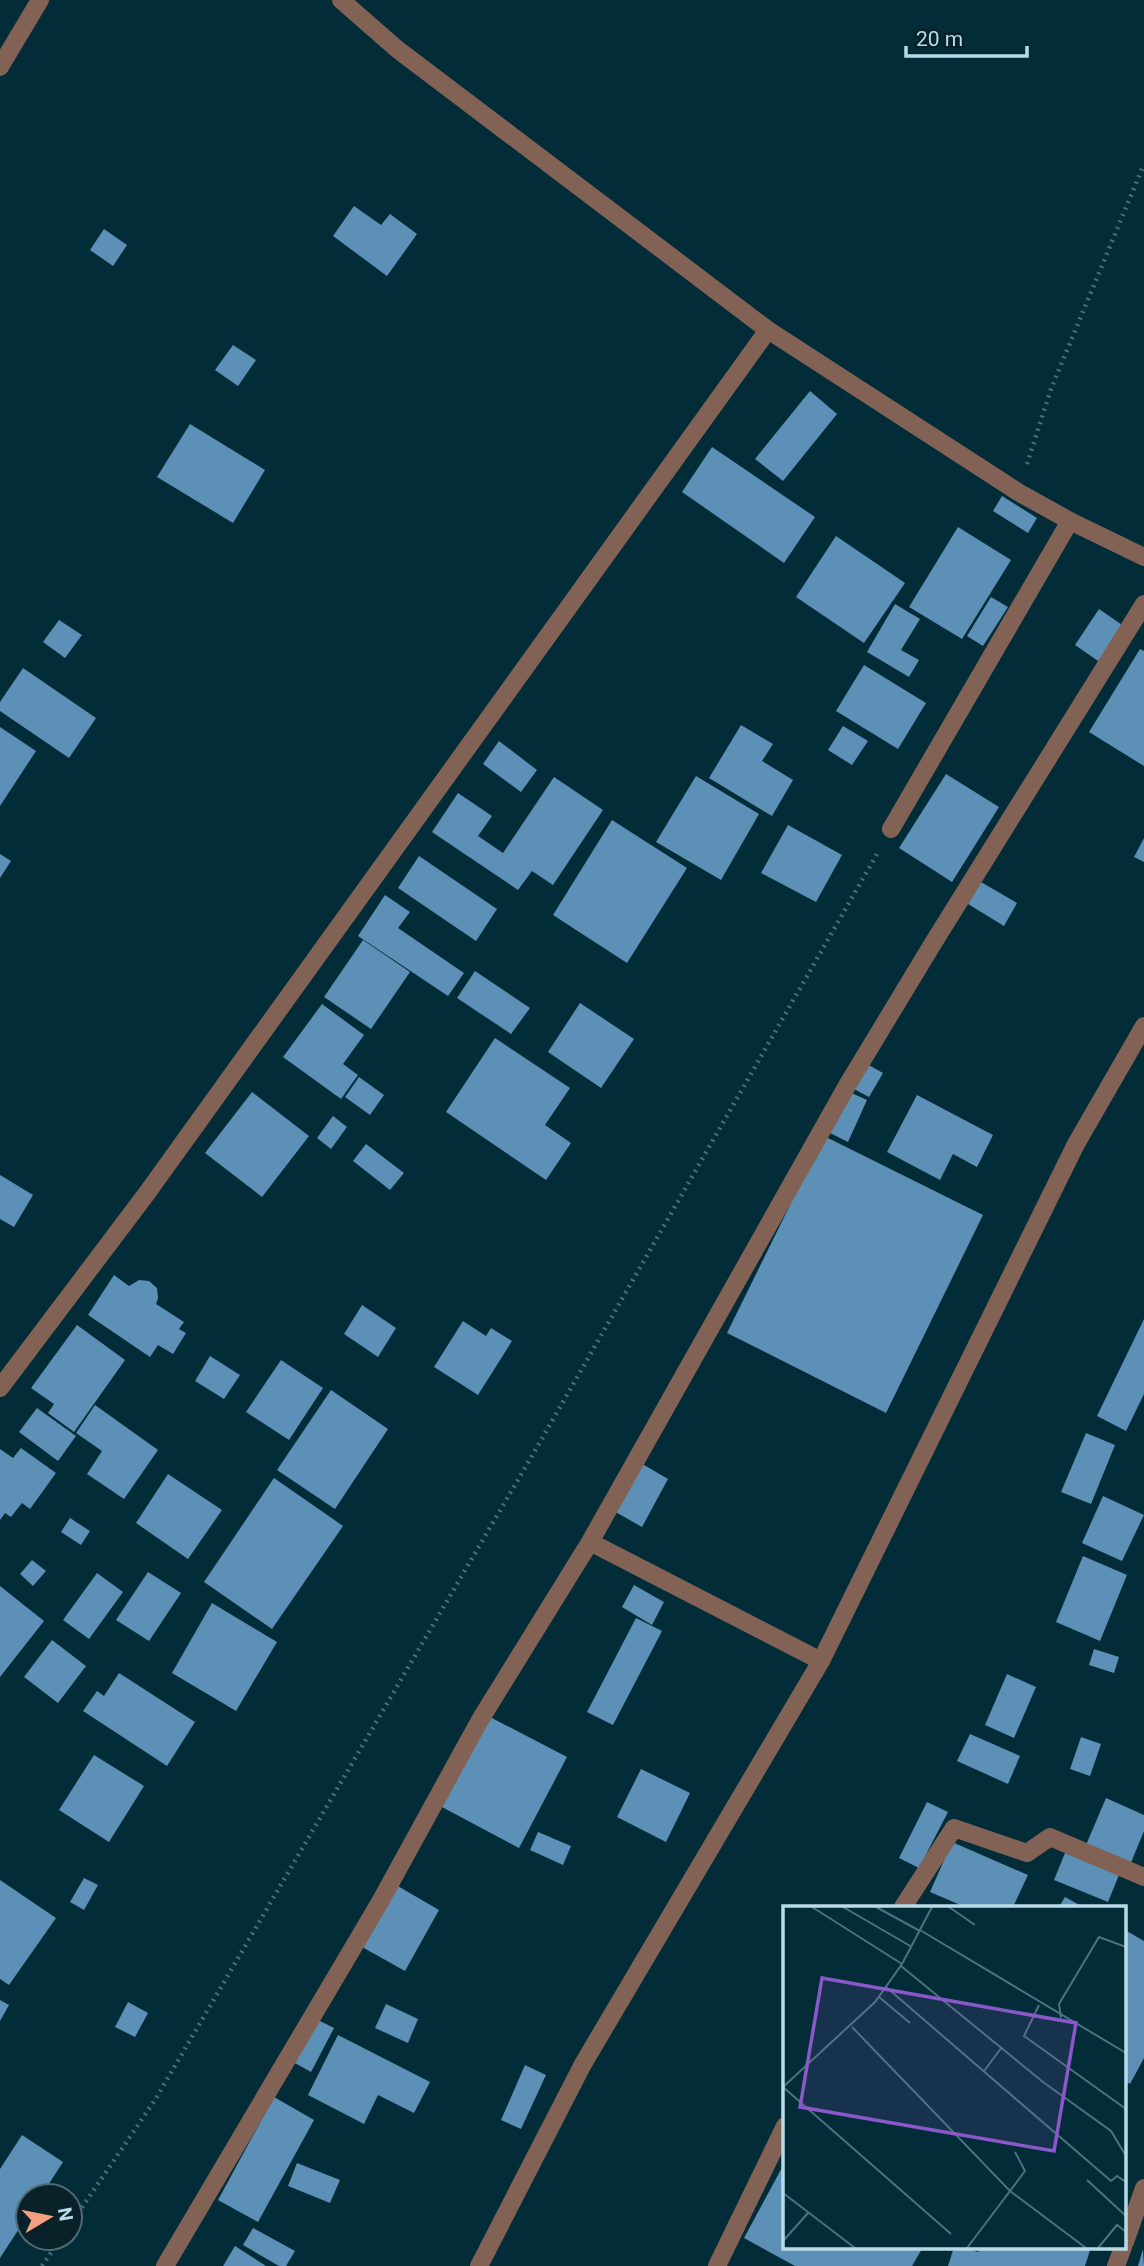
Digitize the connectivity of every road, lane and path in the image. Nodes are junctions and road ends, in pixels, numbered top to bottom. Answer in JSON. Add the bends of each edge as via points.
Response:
{"nodes":[{"id":1,"x":40,"y":0,"type":"edge"},
{"id":2,"x":341,"y":0,"type":"edge"},
{"id":3,"x":0,"y":67,"type":"edge"},
{"id":4,"x":1144,"y":164,"type":"edge"},
{"id":5,"x":768,"y":330,"type":"junction"},
{"id":6,"x":1018,"y":492,"type":"junction"},
{"id":7,"x":1070,"y":522,"type":"junction"},
{"id":8,"x":1144,"y":557,"type":"edge"},
{"id":9,"x":1144,"y":604,"type":"edge"},
{"id":10,"x":891,"y":829,"type":"joint"},
{"id":11,"x":1144,"y":1026,"type":"edge"},
{"id":12,"x":0,"y":1388,"type":"edge"},
{"id":13,"x":590,"y":1542,"type":"junction"},
{"id":14,"x":821,"y":1661,"type":"junction"},
{"id":15,"x":1144,"y":1877,"type":"edge"},
{"id":16,"x":904,"y":1906,"type":"edge"},
{"id":17,"x":783,"y":2130,"type":"edge"},
{"id":18,"x":1144,"y":2189,"type":"edge"},
{"id":19,"x":84,"y":2204,"type":"edge"},
{"id":20,"x":1126,"y":2239,"type":"edge"},
{"id":21,"x":1123,"y":2248,"type":"edge"},
{"id":22,"x":165,"y":2266,"type":"edge"},
{"id":23,"x":479,"y":2266,"type":"edge"},
{"id":24,"x":717,"y":2266,"type":"edge"},
{"id":25,"x":1116,"y":2266,"type":"edge"}],
"edges":[{"from":1,"to":3,"type":"street"},
{"from":2,"to":5,"type":"street","via":[[397,49]]},
{"from":4,"to":6,"type":"path","via":[[1051,389]]},
{"from":5,"to":6,"type":"street"},
{"from":5,"to":12,"type":"street","via":[[163,1171]]},
{"from":6,"to":7,"type":"street"},
{"from":7,"to":8,"type":"street"},
{"from":7,"to":10,"type":"street"},
{"from":9,"to":13,"type":"street","via":[[848,1084]]},
{"from":10,"to":19,"type":"path","via":[[155,2100]]},
{"from":11,"to":14,"type":"street","via":[[1076,1144]]},
{"from":13,"to":14,"type":"street"},
{"from":13,"to":22,"type":"street","via":[[480,1720],[380,1902]]},
{"from":14,"to":23,"type":"street","via":[[583,2064]]},
{"from":15,"to":16,"type":"street","via":[[1050,1837],[1027,1853],[954,1828]]},
{"from":17,"to":24,"type":"street"},
{"from":18,"to":20,"type":"street"},
{"from":21,"to":25,"type":"street"}]}
